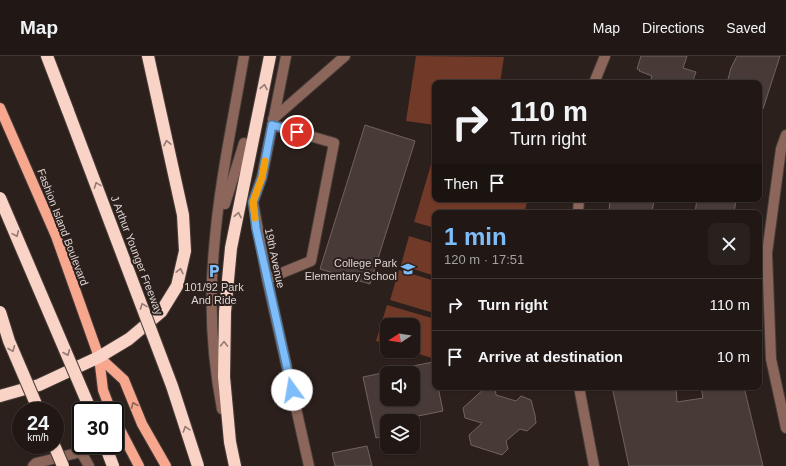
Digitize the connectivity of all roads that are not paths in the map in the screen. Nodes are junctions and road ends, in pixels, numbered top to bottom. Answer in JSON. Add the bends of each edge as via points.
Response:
{"nodes":[{"id":1,"x":47,"y":56,"type":"edge"},
{"id":2,"x":52,"y":56,"type":"edge"},
{"id":3,"x":148,"y":56,"type":"edge"},
{"id":4,"x":244,"y":56,"type":"edge"},
{"id":5,"x":270,"y":56,"type":"edge"},
{"id":6,"x":286,"y":56,"type":"edge"},
{"id":7,"x":345,"y":56,"type":"edge"},
{"id":8,"x":605,"y":56,"type":"edge"},
{"id":9,"x":595,"y":80,"type":"edge"},
{"id":10,"x":0,"y":108,"type":"edge"},
{"id":11,"x":68,"y":112,"type":"junction"},
{"id":12,"x":273,"y":122,"type":"junction"},
{"id":13,"x":786,"y":134,"type":"edge"},
{"id":14,"x":244,"y":143,"type":"dead end"},
{"id":15,"x":0,"y":198,"type":"edge"},
{"id":16,"x":221,"y":215,"type":"dead end"},
{"id":17,"x":267,"y":279,"type":"junction"},
{"id":18,"x":0,"y":312,"type":"edge"},
{"id":19,"x":99,"y":357,"type":"junction"},
{"id":20,"x":580,"y":390,"type":"edge"},
{"id":21,"x":0,"y":396,"type":"edge"},
{"id":22,"x":34,"y":402,"type":"edge"},
{"id":23,"x":87,"y":402,"type":"edge"},
{"id":24,"x":107,"y":402,"type":"edge"},
{"id":25,"x":786,"y":428,"type":"edge"},
{"id":26,"x":124,"y":437,"type":"edge"},
{"id":27,"x":58,"y":454,"type":"edge"},
{"id":28,"x":108,"y":454,"type":"edge"},
{"id":29,"x":33,"y":466,"type":"edge"},
{"id":30,"x":64,"y":466,"type":"edge"},
{"id":31,"x":89,"y":466,"type":"edge"},
{"id":32,"x":113,"y":466,"type":"edge"},
{"id":33,"x":139,"y":466,"type":"edge"},
{"id":34,"x":166,"y":466,"type":"edge"},
{"id":35,"x":198,"y":466,"type":"edge"},
{"id":36,"x":235,"y":466,"type":"edge"},
{"id":37,"x":309,"y":466,"type":"edge"},
{"id":38,"x":594,"y":466,"type":"edge"}],
"edges":[{"from":1,"to":11,"type":"highway","name":"J Arthur Younger Freeway"},
{"from":2,"to":11,"type":"highway"},
{"from":19,"to":3,"type":"highway","one_way":true,"via":[[134,336],[162,312],[177,286],[185,252],[183,215]]},
{"from":4,"to":36,"type":"street","via":[[214,249],[211,312],[216,377]]},
{"from":36,"to":5,"type":"highway","one_way":true,"via":[[230,442],[224,377],[225,312],[231,248]]},
{"from":6,"to":12,"type":"street","name":"19th Avenue"},
{"from":7,"to":12,"type":"street"},
{"from":8,"to":9,"type":"street"},
{"from":10,"to":19,"type":"main road","name":"Fashion Island Boulevard","via":[[56,236]]},
{"from":35,"to":11,"type":"highway","name":"J Arthur Younger Freeway","one_way":true,"bridge":true,"via":[[172,386]]},
{"from":12,"to":17,"type":"street","name":"19th Avenue","via":[[262,177],[253,202]]},
{"from":12,"to":17,"type":"street","via":[[334,143],[311,261]]},
{"from":13,"to":25,"type":"street","via":[[781,149],[767,253],[771,359]]},
{"from":14,"to":16,"type":"street"},
{"from":15,"to":23,"type":"highway","one_way":true,"bridge":true},
{"from":17,"to":37,"type":"street","name":"19th Avenue"},
{"from":18,"to":22,"type":"highway","one_way":true,"bridge":true},
{"from":19,"to":21,"type":"highway","via":[[39,385]]},
{"from":19,"to":24,"type":"main road","name":"Fashion Island Boulevard","via":[[102,390]]},
{"from":34,"to":19,"type":"main road","name":"Fashion Island Boulevard","one_way":true,"via":[[142,424],[124,380]]},
{"from":20,"to":38,"type":"street"},
{"from":26,"to":33,"type":"main road"},
{"from":27,"to":30,"type":"highway","bridge":true},
{"from":28,"to":32,"type":"highway"},
{"from":29,"to":31,"type":"street","via":[[81,452]]}]}
